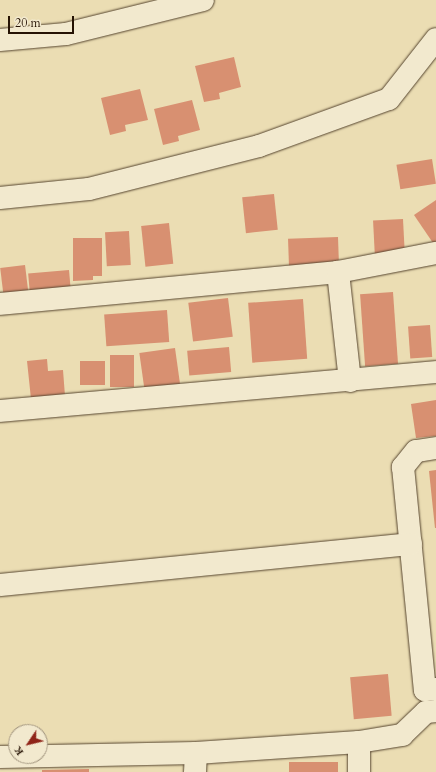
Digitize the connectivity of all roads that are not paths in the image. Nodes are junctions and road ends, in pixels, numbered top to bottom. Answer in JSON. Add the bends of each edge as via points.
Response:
{"nodes":[{"id":1,"x":203,"y":0,"type":"edge"},
{"id":2,"x":436,"y":39,"type":"edge"},
{"id":3,"x":0,"y":40,"type":"edge"},
{"id":4,"x":0,"y":198,"type":"edge"},
{"id":5,"x":436,"y":253,"type":"edge"},
{"id":6,"x":338,"y":272,"type":"junction"},
{"id":7,"x":0,"y":304,"type":"edge"},
{"id":8,"x":436,"y":372,"type":"edge"},
{"id":9,"x":350,"y":381,"type":"junction"},
{"id":10,"x":0,"y":411,"type":"edge"},
{"id":11,"x":436,"y":448,"type":"edge"},
{"id":12,"x":411,"y":544,"type":"junction"},
{"id":13,"x":0,"y":585,"type":"edge"},
{"id":14,"x":436,"y":689,"type":"edge"},
{"id":15,"x":436,"y":711,"type":"edge"},
{"id":16,"x":359,"y":742,"type":"junction"},
{"id":17,"x":0,"y":757,"type":"edge"},
{"id":18,"x":195,"y":762,"type":"edge"},
{"id":19,"x":359,"y":772,"type":"edge"}],
"edges":[{"from":1,"to":3,"type":"street","via":[[66,34]]},
{"from":2,"to":4,"type":"street","via":[[389,99],[252,148],[89,189]]},
{"from":5,"to":6,"type":"street"},
{"from":6,"to":7,"type":"street"},
{"from":6,"to":9,"type":"street"},
{"from":8,"to":9,"type":"street"},
{"from":9,"to":10,"type":"street"},
{"from":11,"to":12,"type":"street","via":[[416,451],[403,467]]},
{"from":12,"to":13,"type":"street"},
{"from":12,"to":14,"type":"street","via":[[425,690]]},
{"from":15,"to":16,"type":"street","via":[[426,712],[402,735]]},
{"from":16,"to":18,"type":"street"},
{"from":16,"to":19,"type":"street"},
{"from":17,"to":18,"type":"street"}]}
